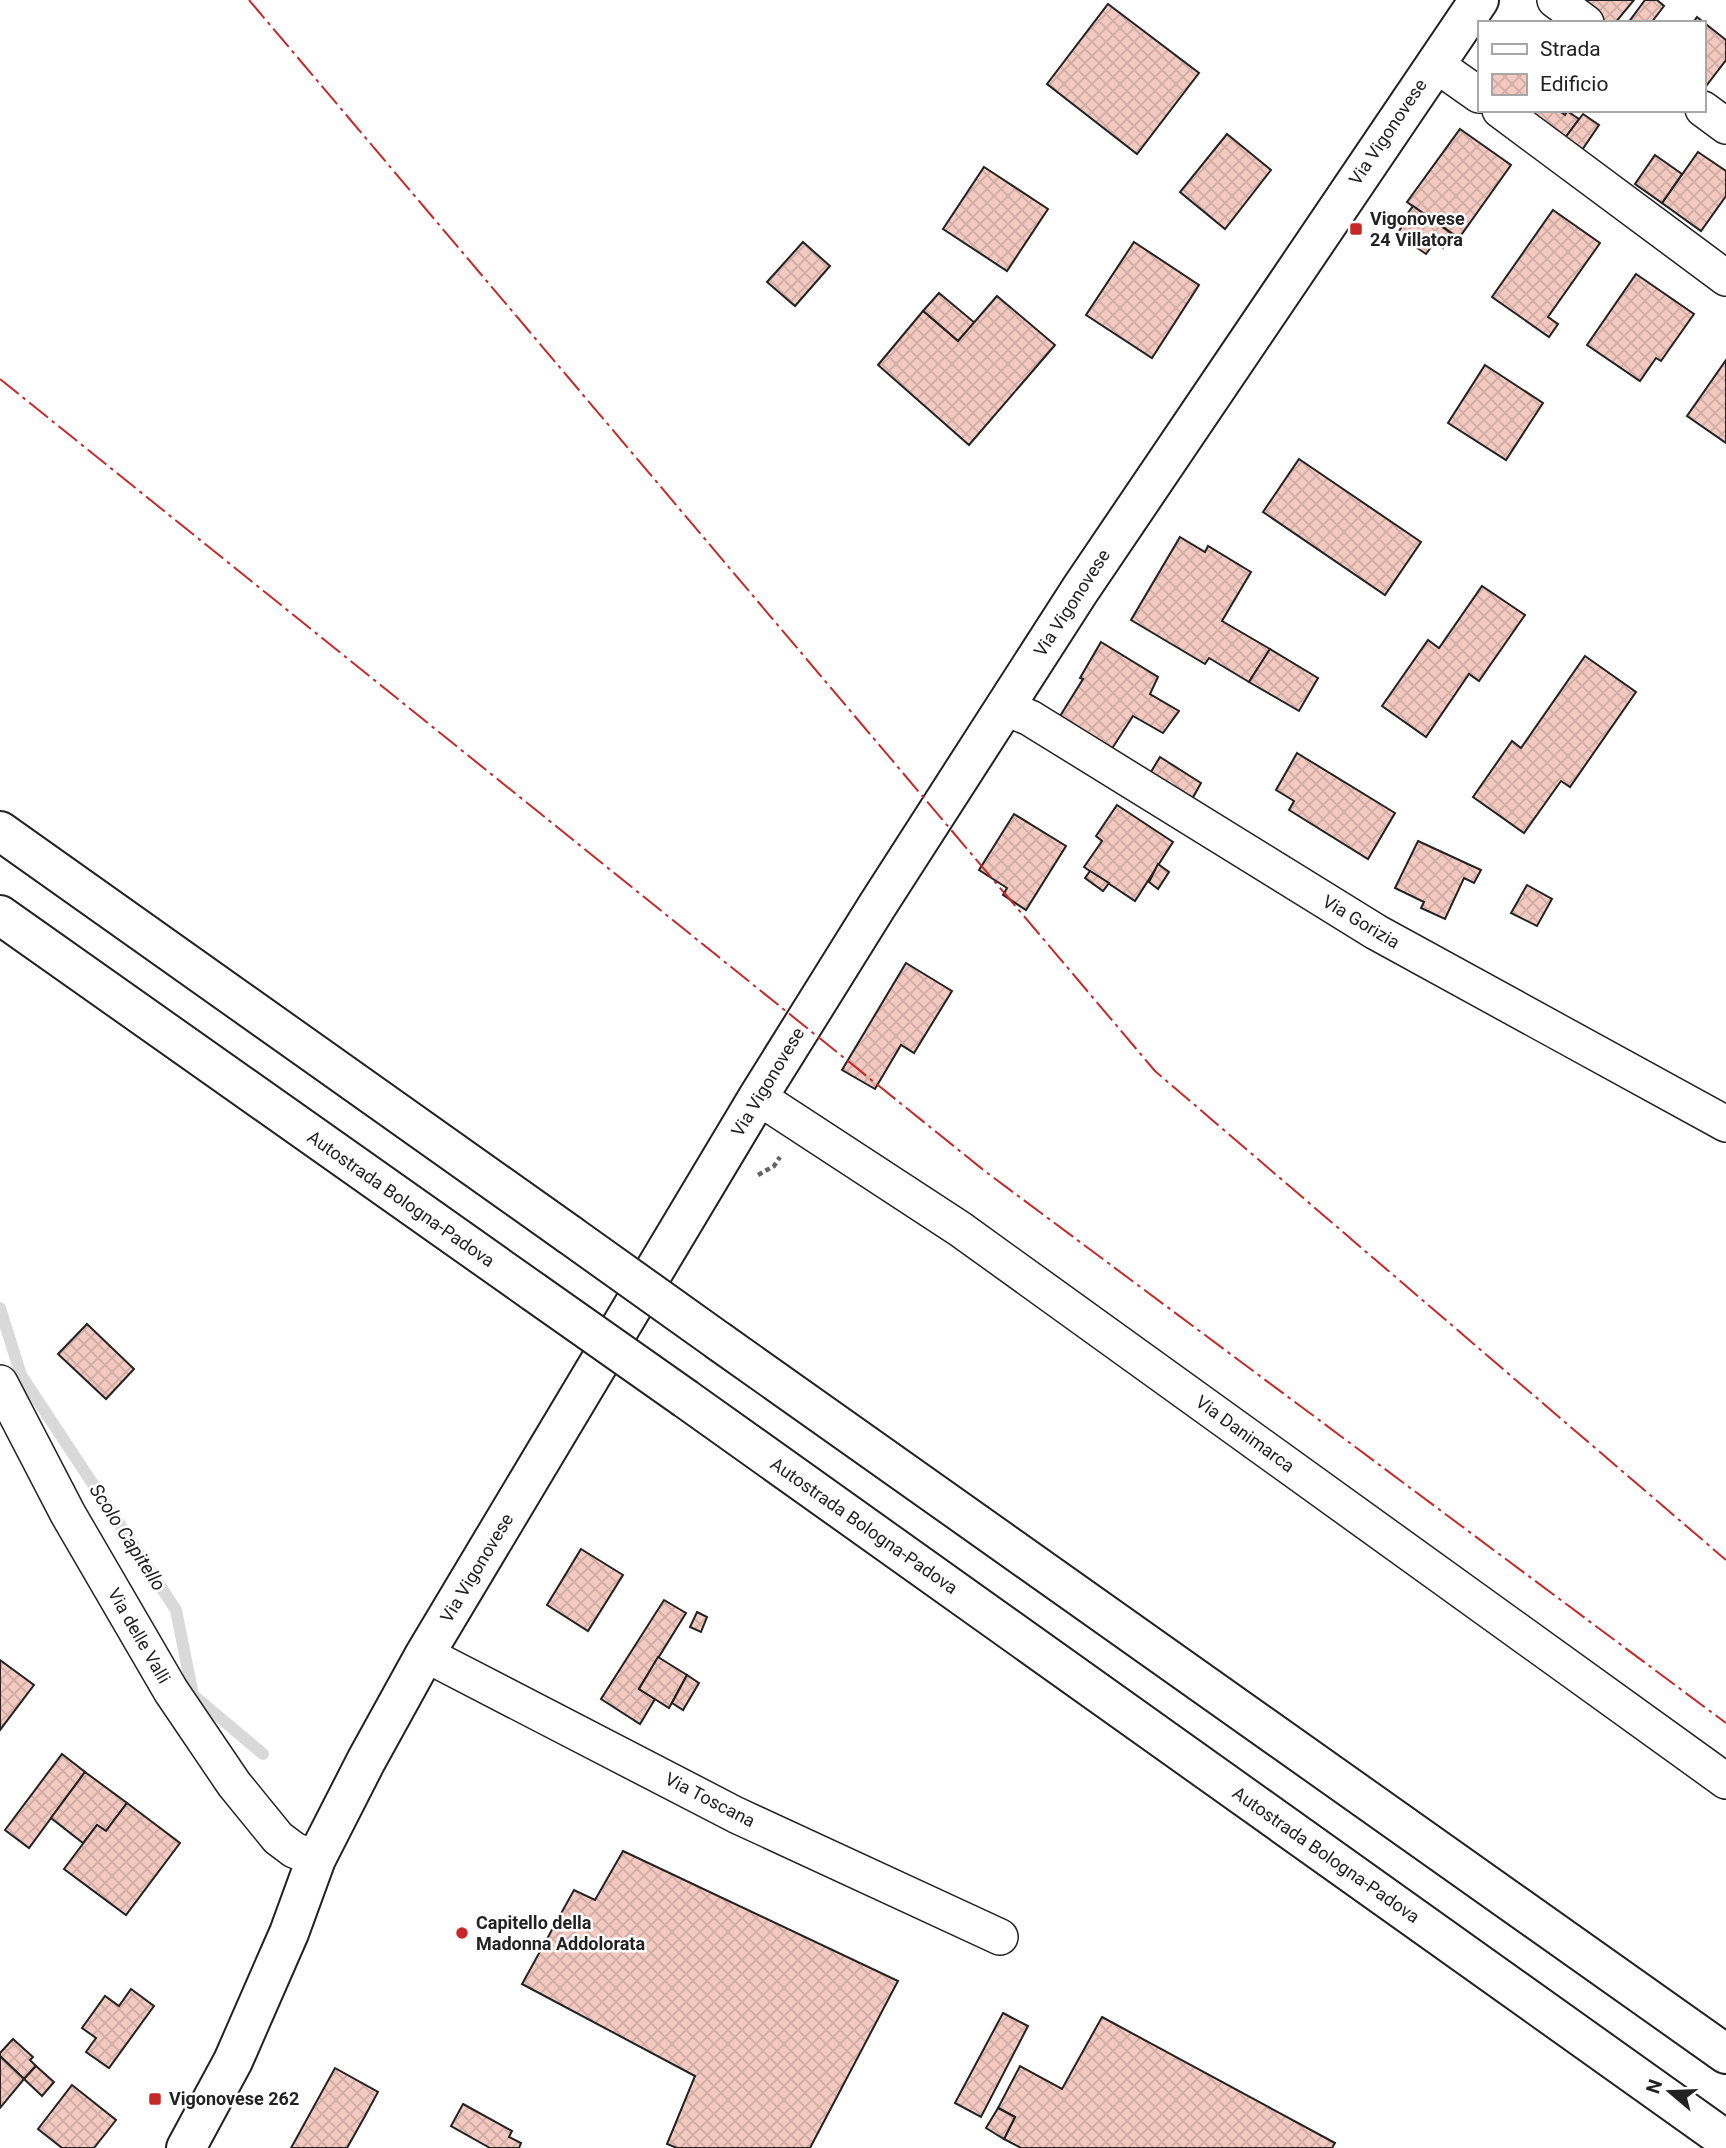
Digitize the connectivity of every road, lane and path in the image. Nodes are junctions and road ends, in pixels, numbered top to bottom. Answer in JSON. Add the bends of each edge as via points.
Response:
{"nodes":[{"id":1,"x":1479,"y":0,"type":"edge"},
{"id":2,"x":1555,"y":0,"type":"edge"},
{"id":3,"x":1583,"y":21,"type":"edge"},
{"id":4,"x":1435,"y":64,"type":"junction"},
{"id":5,"x":1478,"y":94,"type":"edge"},
{"id":6,"x":1705,"y":110,"type":"edge"},
{"id":7,"x":1503,"y":112,"type":"edge"},
{"id":8,"x":1726,"y":126,"type":"edge"},
{"id":9,"x":1726,"y":278,"type":"edge"},
{"id":10,"x":1004,"y":707,"type":"junction"},
{"id":11,"x":0,"y":831,"type":"edge"},
{"id":12,"x":0,"y":915,"type":"edge"},
{"id":13,"x":758,"y":1097,"type":"junction"},
{"id":14,"x":801,"y":1124,"type":"junction"},
{"id":15,"x":1726,"y":1124,"type":"edge"},
{"id":16,"x":752,"y":1177,"type":"dead end"},
{"id":17,"x":0,"y":1384,"type":"edge"},
{"id":18,"x":425,"y":1654,"type":"junction"},
{"id":19,"x":1726,"y":1781,"type":"edge"},
{"id":20,"x":316,"y":1859,"type":"junction"},
{"id":21,"x":1000,"y":1937,"type":"dead end"},
{"id":22,"x":1726,"y":2054,"type":"edge"},
{"id":23,"x":1726,"y":2140,"type":"edge"},
{"id":24,"x":186,"y":2148,"type":"edge"}],
"edges":[{"from":1,"to":4,"type":"main road","name":"Via Vigonovese"},
{"from":2,"to":3,"type":"street"},
{"from":4,"to":5,"type":"street","name":"Via Vigonovese"},
{"from":4,"to":10,"type":"main road","name":"Via Vigonovese"},
{"from":6,"to":8,"type":"street"},
{"from":7,"to":9,"type":"street"},
{"from":10,"to":13,"type":"main road","name":"Via Vigonovese"},
{"from":10,"to":15,"type":"street","name":"Via Gorizia","via":[[1030,718],[1376,932]]},
{"from":11,"to":22,"type":"main road","bridge":true},
{"from":12,"to":23,"type":"main road","name":"Autostrada Bologna-Padova","bridge":true},
{"from":13,"to":14,"type":"street","name":"Via Danimarca"},
{"from":13,"to":18,"type":"main road","name":"Via Vigonovese"},
{"from":14,"to":16,"type":"path","via":[[774,1166]]},
{"from":14,"to":19,"type":"street","name":"Via Danimarca","via":[[960,1229]]},
{"from":17,"to":20,"type":"street","name":"Via delle Valli","via":[[68,1514],[171,1691],[234,1784],[278,1838]]},
{"from":18,"to":20,"type":"main road","name":"Via Vigonovese"},
{"from":18,"to":21,"type":"street","name":"Via Toscana","via":[[736,1815]]},
{"from":20,"to":24,"type":"main road","name":"Via Vigonovese","via":[[253,2017]]}]}
